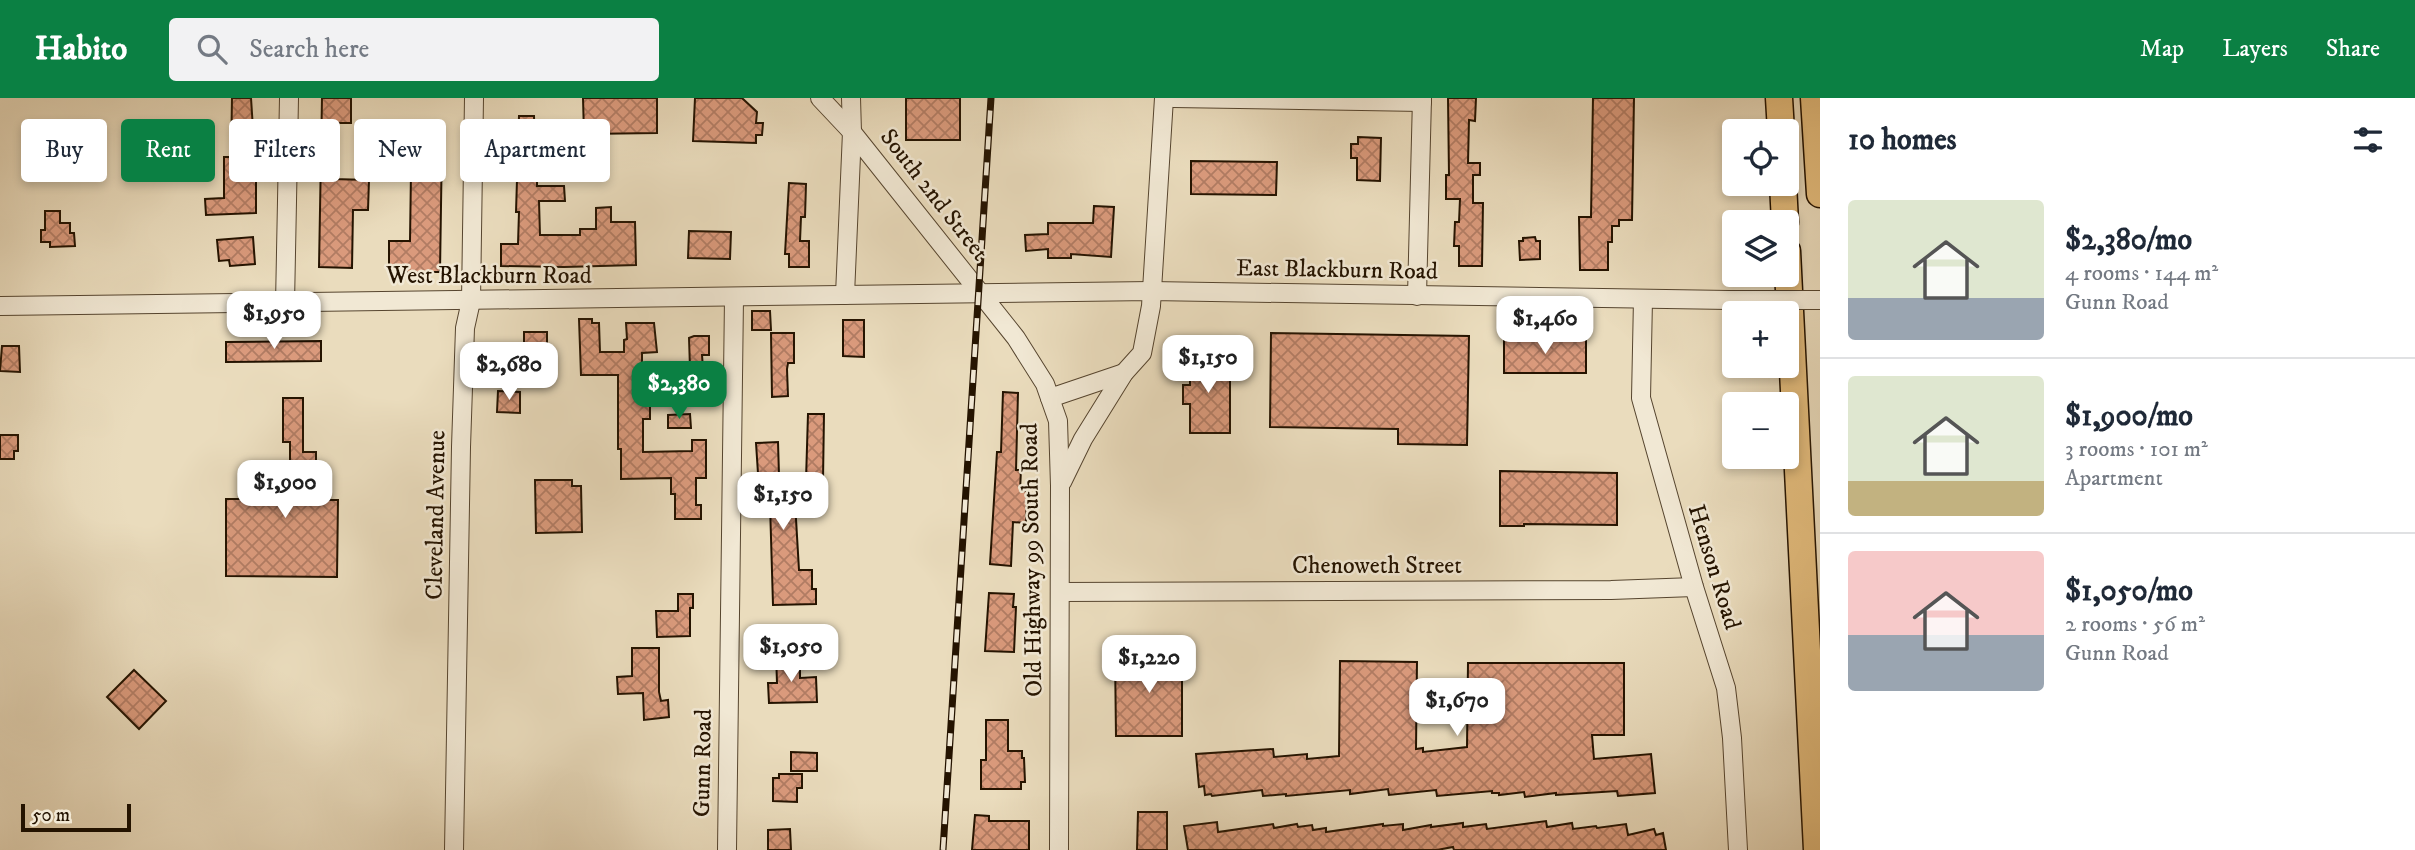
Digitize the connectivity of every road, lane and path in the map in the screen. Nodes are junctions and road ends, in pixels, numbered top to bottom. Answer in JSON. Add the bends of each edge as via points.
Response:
{"nodes":[{"id":1,"x":289,"y":98,"type":"edge"},
{"id":2,"x":474,"y":98,"type":"edge"},
{"id":3,"x":820,"y":98,"type":"edge"},
{"id":4,"x":851,"y":98,"type":"edge"},
{"id":5,"x":1164,"y":98,"type":"edge"},
{"id":6,"x":1173,"y":98,"type":"edge"},
{"id":7,"x":1779,"y":98,"type":"edge"},
{"id":8,"x":1814,"y":98,"type":"edge"},
{"id":9,"x":1422,"y":100,"type":"edge"},
{"id":10,"x":1780,"y":119,"type":"edge"},
{"id":11,"x":852,"y":132,"type":"junction"},
{"id":12,"x":1820,"y":194,"type":"edge"},
{"id":13,"x":1789,"y":287,"type":"edge"},
{"id":14,"x":1151,"y":291,"type":"junction"},
{"id":15,"x":979,"y":293,"type":"junction"},
{"id":16,"x":845,"y":295,"type":"junction"},
{"id":17,"x":1417,"y":296,"type":"junction"},
{"id":18,"x":734,"y":298,"type":"junction"},
{"id":19,"x":1643,"y":299,"type":"junction"},
{"id":20,"x":1820,"y":300,"type":"edge"},
{"id":21,"x":471,"y":301,"type":"junction"},
{"id":22,"x":285,"y":304,"type":"junction"},
{"id":23,"x":0,"y":306,"type":"edge"},
{"id":24,"x":1124,"y":373,"type":"junction"},
{"id":25,"x":1050,"y":398,"type":"junction"},
{"id":26,"x":1060,"y":486,"type":"junction"},
{"id":27,"x":1694,"y":587,"type":"junction"},
{"id":28,"x":1060,"y":592,"type":"junction"},
{"id":29,"x":454,"y":850,"type":"edge"},
{"id":30,"x":727,"y":850,"type":"edge"},
{"id":31,"x":1059,"y":850,"type":"edge"},
{"id":32,"x":1738,"y":850,"type":"edge"},
{"id":33,"x":1817,"y":850,"type":"edge"}],
"edges":[{"from":1,"to":22,"type":"street"},
{"from":2,"to":21,"type":"street","name":"Cleveland Avenue"},
{"from":3,"to":11,"type":"street","name":"South 2nd Street"},
{"from":4,"to":11,"type":"street"},
{"from":5,"to":14,"type":"street"},
{"from":6,"to":9,"type":"street"},
{"from":7,"to":10,"type":"highway"},
{"from":8,"to":12,"type":"highway"},
{"from":9,"to":17,"type":"street"},
{"from":11,"to":15,"type":"street","name":"South 2nd Street"},
{"from":11,"to":16,"type":"street"},
{"from":13,"to":33,"type":"highway"},
{"from":14,"to":15,"type":"street","name":"East Blackburn Road"},
{"from":14,"to":17,"type":"street","name":"East Blackburn Road"},
{"from":14,"to":24,"type":"street","via":[[1142,353]]},
{"from":15,"to":16,"type":"street","name":"West Blackburn Road"},
{"from":15,"to":25,"type":"street","name":"Old Highway 99 South Road","via":[[1022,346]]},
{"from":16,"to":18,"type":"street","name":"West Blackburn Road"},
{"from":17,"to":19,"type":"street","name":"East Blackburn Road"},
{"from":18,"to":21,"type":"street","name":"West Blackburn Road"},
{"from":18,"to":30,"type":"street","name":"Gunn Road"},
{"from":19,"to":20,"type":"street","name":"East Blackburn Road","bridge":true},
{"from":19,"to":27,"type":"street","name":"Henson Road","via":[[1641,398]]},
{"from":21,"to":22,"type":"street","name":"West Blackburn Road"},
{"from":21,"to":29,"type":"street","name":"Cleveland Avenue","via":[[465,328],[461,447]]},
{"from":22,"to":23,"type":"street","name":"West Blackburn Road"},
{"from":24,"to":25,"type":"street"},
{"from":24,"to":26,"type":"street"},
{"from":25,"to":26,"type":"street","name":"Old Highway 99 South Road","via":[[1058,421]]},
{"from":26,"to":28,"type":"street","name":"Old Highway 99 South Road"},
{"from":27,"to":28,"type":"street","name":"Chenoweth Street"},
{"from":27,"to":32,"type":"street","name":"Henson Road","via":[[1726,688]]},
{"from":28,"to":31,"type":"street","name":"Old Highway 99 South Road"}]}
